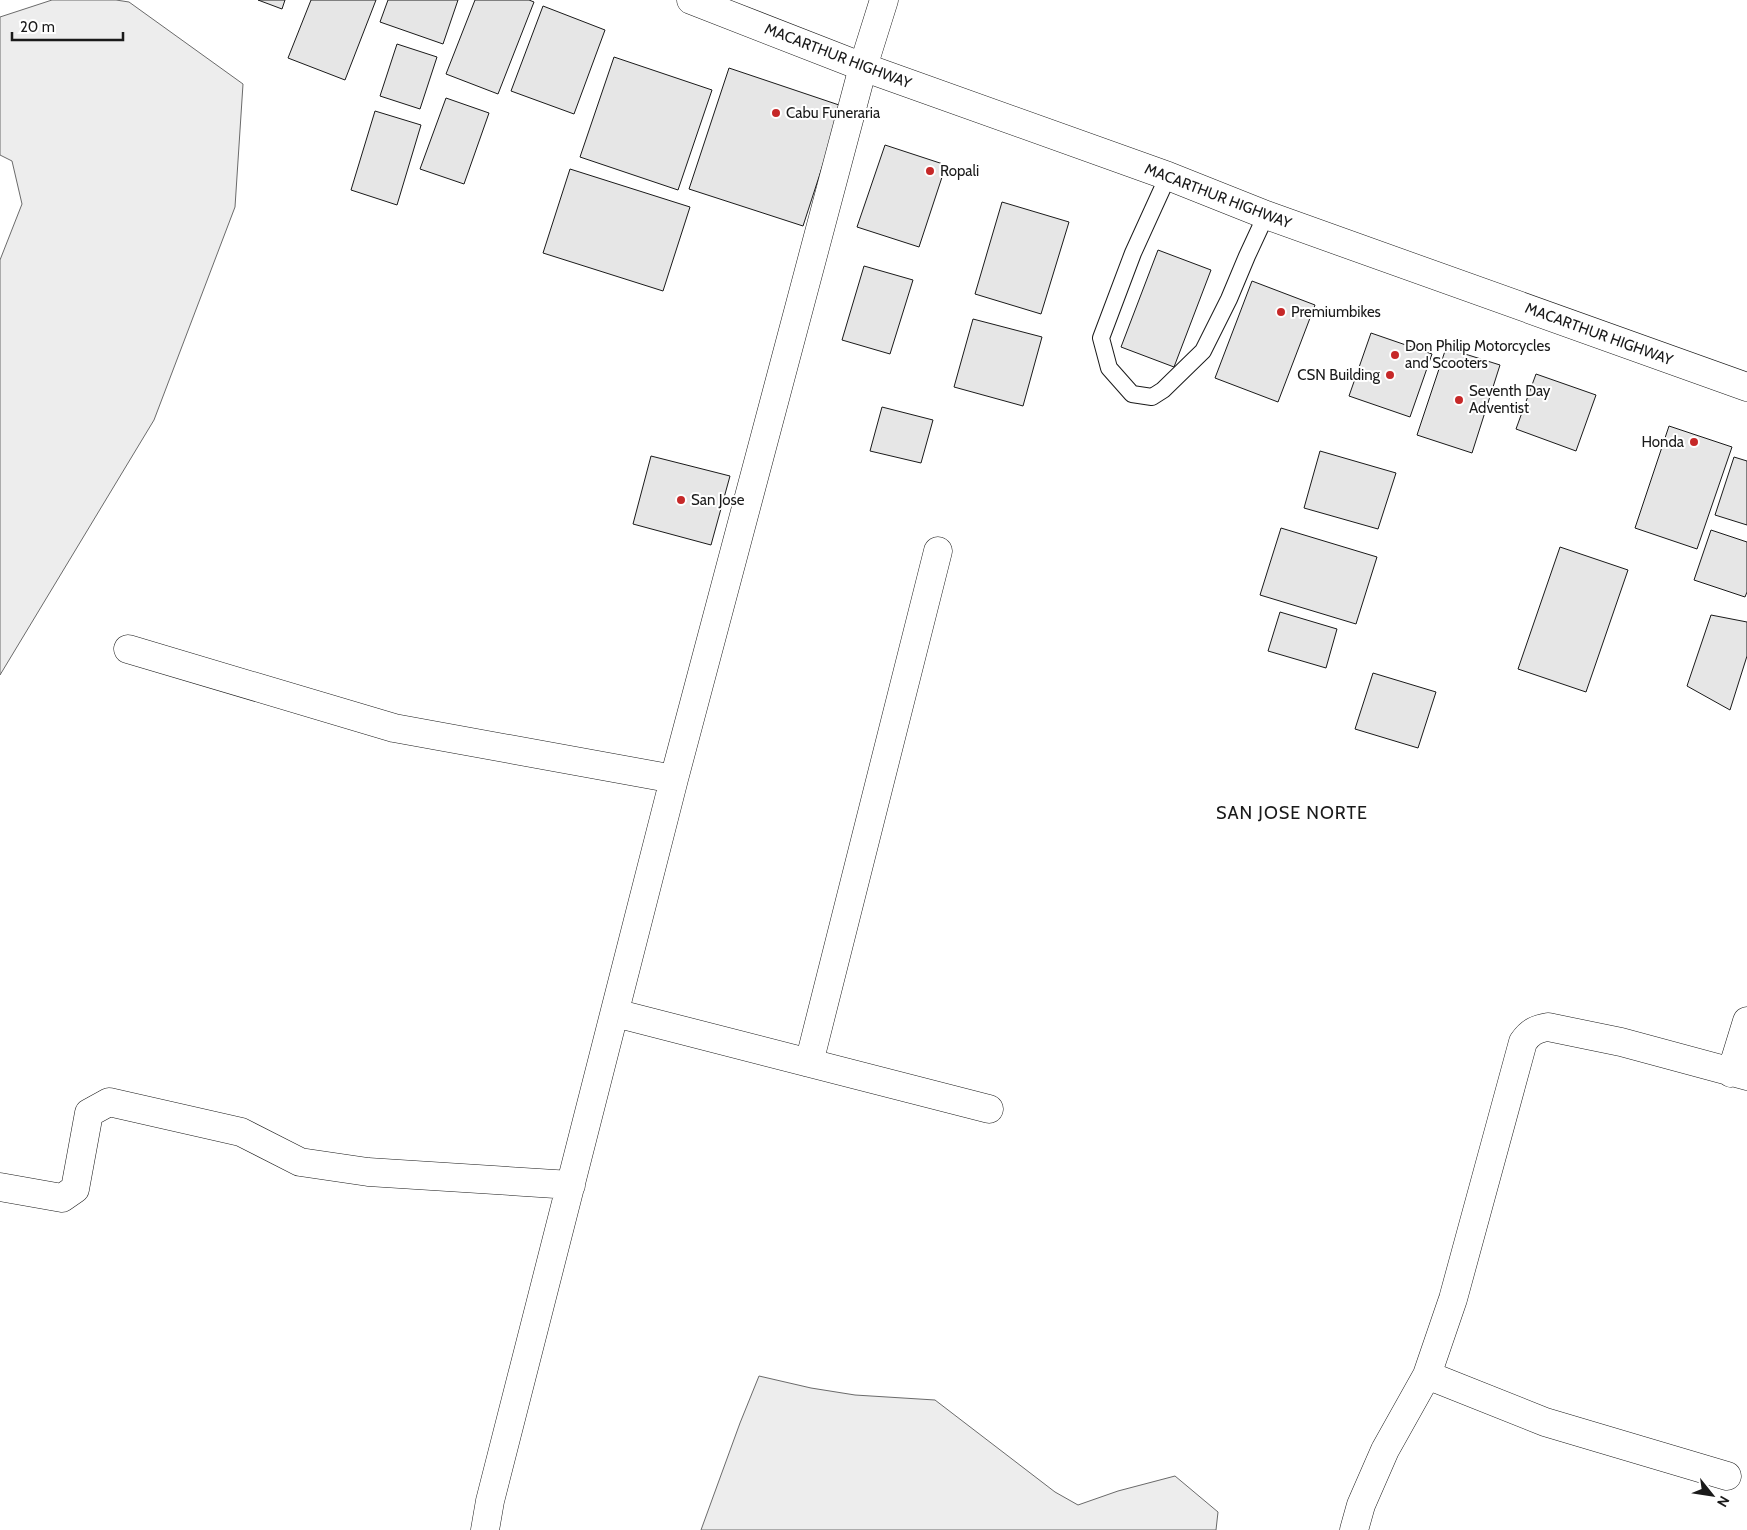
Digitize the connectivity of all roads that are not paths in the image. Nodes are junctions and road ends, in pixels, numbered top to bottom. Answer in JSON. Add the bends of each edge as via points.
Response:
{"nodes":[{"id":1,"x":691,"y":0,"type":"edge"},
{"id":2,"x":884,"y":0,"type":"edge"},
{"id":3,"x":863,"y":67,"type":"junction"},
{"id":4,"x":1168,"y":176,"type":"junction"},
{"id":5,"x":1266,"y":215,"type":"junction"},
{"id":6,"x":1747,"y":387,"type":"edge"},
{"id":7,"x":938,"y":551,"type":"dead end"},
{"id":8,"x":128,"y":648,"type":"dead end"},
{"id":9,"x":674,"y":779,"type":"junction"},
{"id":10,"x":615,"y":1013,"type":"junction"},
{"id":11,"x":1747,"y":1021,"type":"edge"},
{"id":12,"x":809,"y":1063,"type":"junction"},
{"id":13,"x":1739,"y":1074,"type":"edge"},
{"id":14,"x":989,"y":1109,"type":"dead end"},
{"id":15,"x":571,"y":1185,"type":"junction"},
{"id":16,"x":0,"y":1187,"type":"edge"},
{"id":17,"x":1427,"y":1375,"type":"junction"},
{"id":18,"x":1727,"y":1476,"type":"dead end"},
{"id":19,"x":484,"y":1530,"type":"edge"},
{"id":20,"x":1354,"y":1530,"type":"edge"}],
"edges":[{"from":1,"to":3,"type":"main road","name":"MACARTHUR HIGHWAY"},
{"from":2,"to":3,"type":"main road"},
{"from":3,"to":4,"type":"main road","name":"MACARTHUR HIGHWAY"},
{"from":3,"to":9,"type":"main road"},
{"from":4,"to":5,"type":"main road","name":"MACARTHUR HIGHWAY"},
{"from":4,"to":5,"type":"lane","via":[[1133,253],[1101,338],[1109,368],[1132,394],[1152,397],[1203,351]]},
{"from":5,"to":6,"type":"main road","name":"MACARTHUR HIGHWAY"},
{"from":7,"to":12,"type":"main road"},
{"from":8,"to":9,"type":"main road","via":[[394,728]]},
{"from":9,"to":10,"type":"main road"},
{"from":10,"to":12,"type":"main road"},
{"from":10,"to":15,"type":"main road"},
{"from":11,"to":13,"type":"main road"},
{"from":12,"to":14,"type":"main road"},
{"from":13,"to":17,"type":"main road","via":[[1621,1042],[1548,1027],[1529,1034],[1523,1042],[1453,1299]]},
{"from":15,"to":16,"type":"main road","via":[[368,1172],[300,1162],[241,1132],[109,1102],[89,1113],[75,1189],[62,1198]]},
{"from":15,"to":19,"type":"main road"},
{"from":17,"to":18,"type":"main road","via":[[1545,1422]]},
{"from":17,"to":20,"type":"main road","via":[[1385,1450],[1361,1505]]}]}
